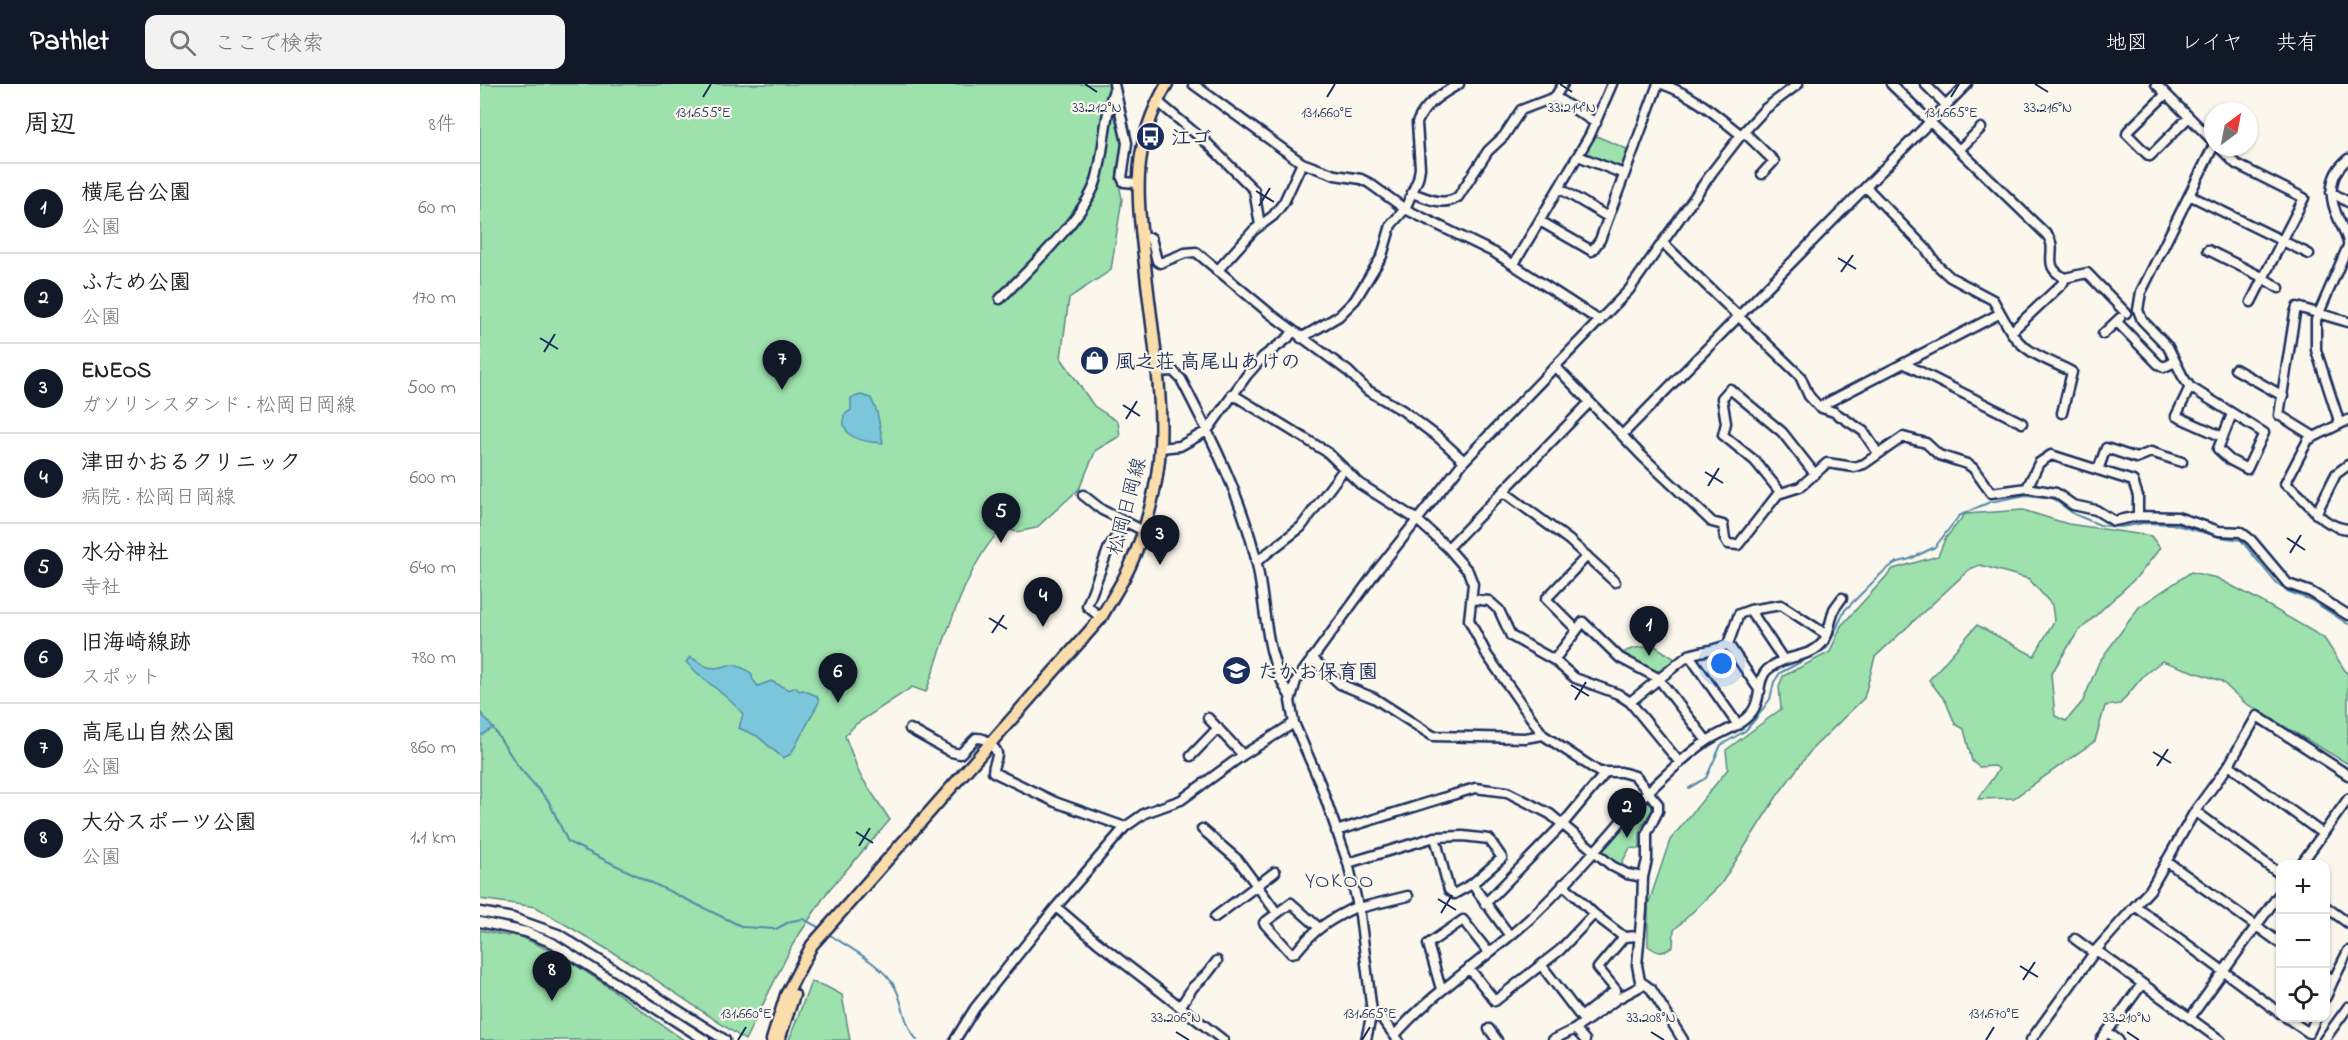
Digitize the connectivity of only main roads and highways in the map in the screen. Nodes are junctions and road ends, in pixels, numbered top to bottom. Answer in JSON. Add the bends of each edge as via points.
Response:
{"nodes":[{"id":1,"x":1167,"y":84,"type":"edge"},
{"id":2,"x":789,"y":997,"type":"junction"},
{"id":3,"x":772,"y":1040,"type":"edge"},
{"id":4,"x":779,"y":1040,"type":"edge"}],
"edges":[{"from":1,"to":2,"type":"main road","name":"松岡日岡線","via":[[1144,136],[1137,183],[1157,372],[1160,448],[1152,496],[1130,567],[1101,618],[818,939],[817,948]]},
{"from":2,"to":3,"type":"main road","name":"松岡日岡線"},
{"from":2,"to":4,"type":"main road","name":"松岡日岡線"}]}
